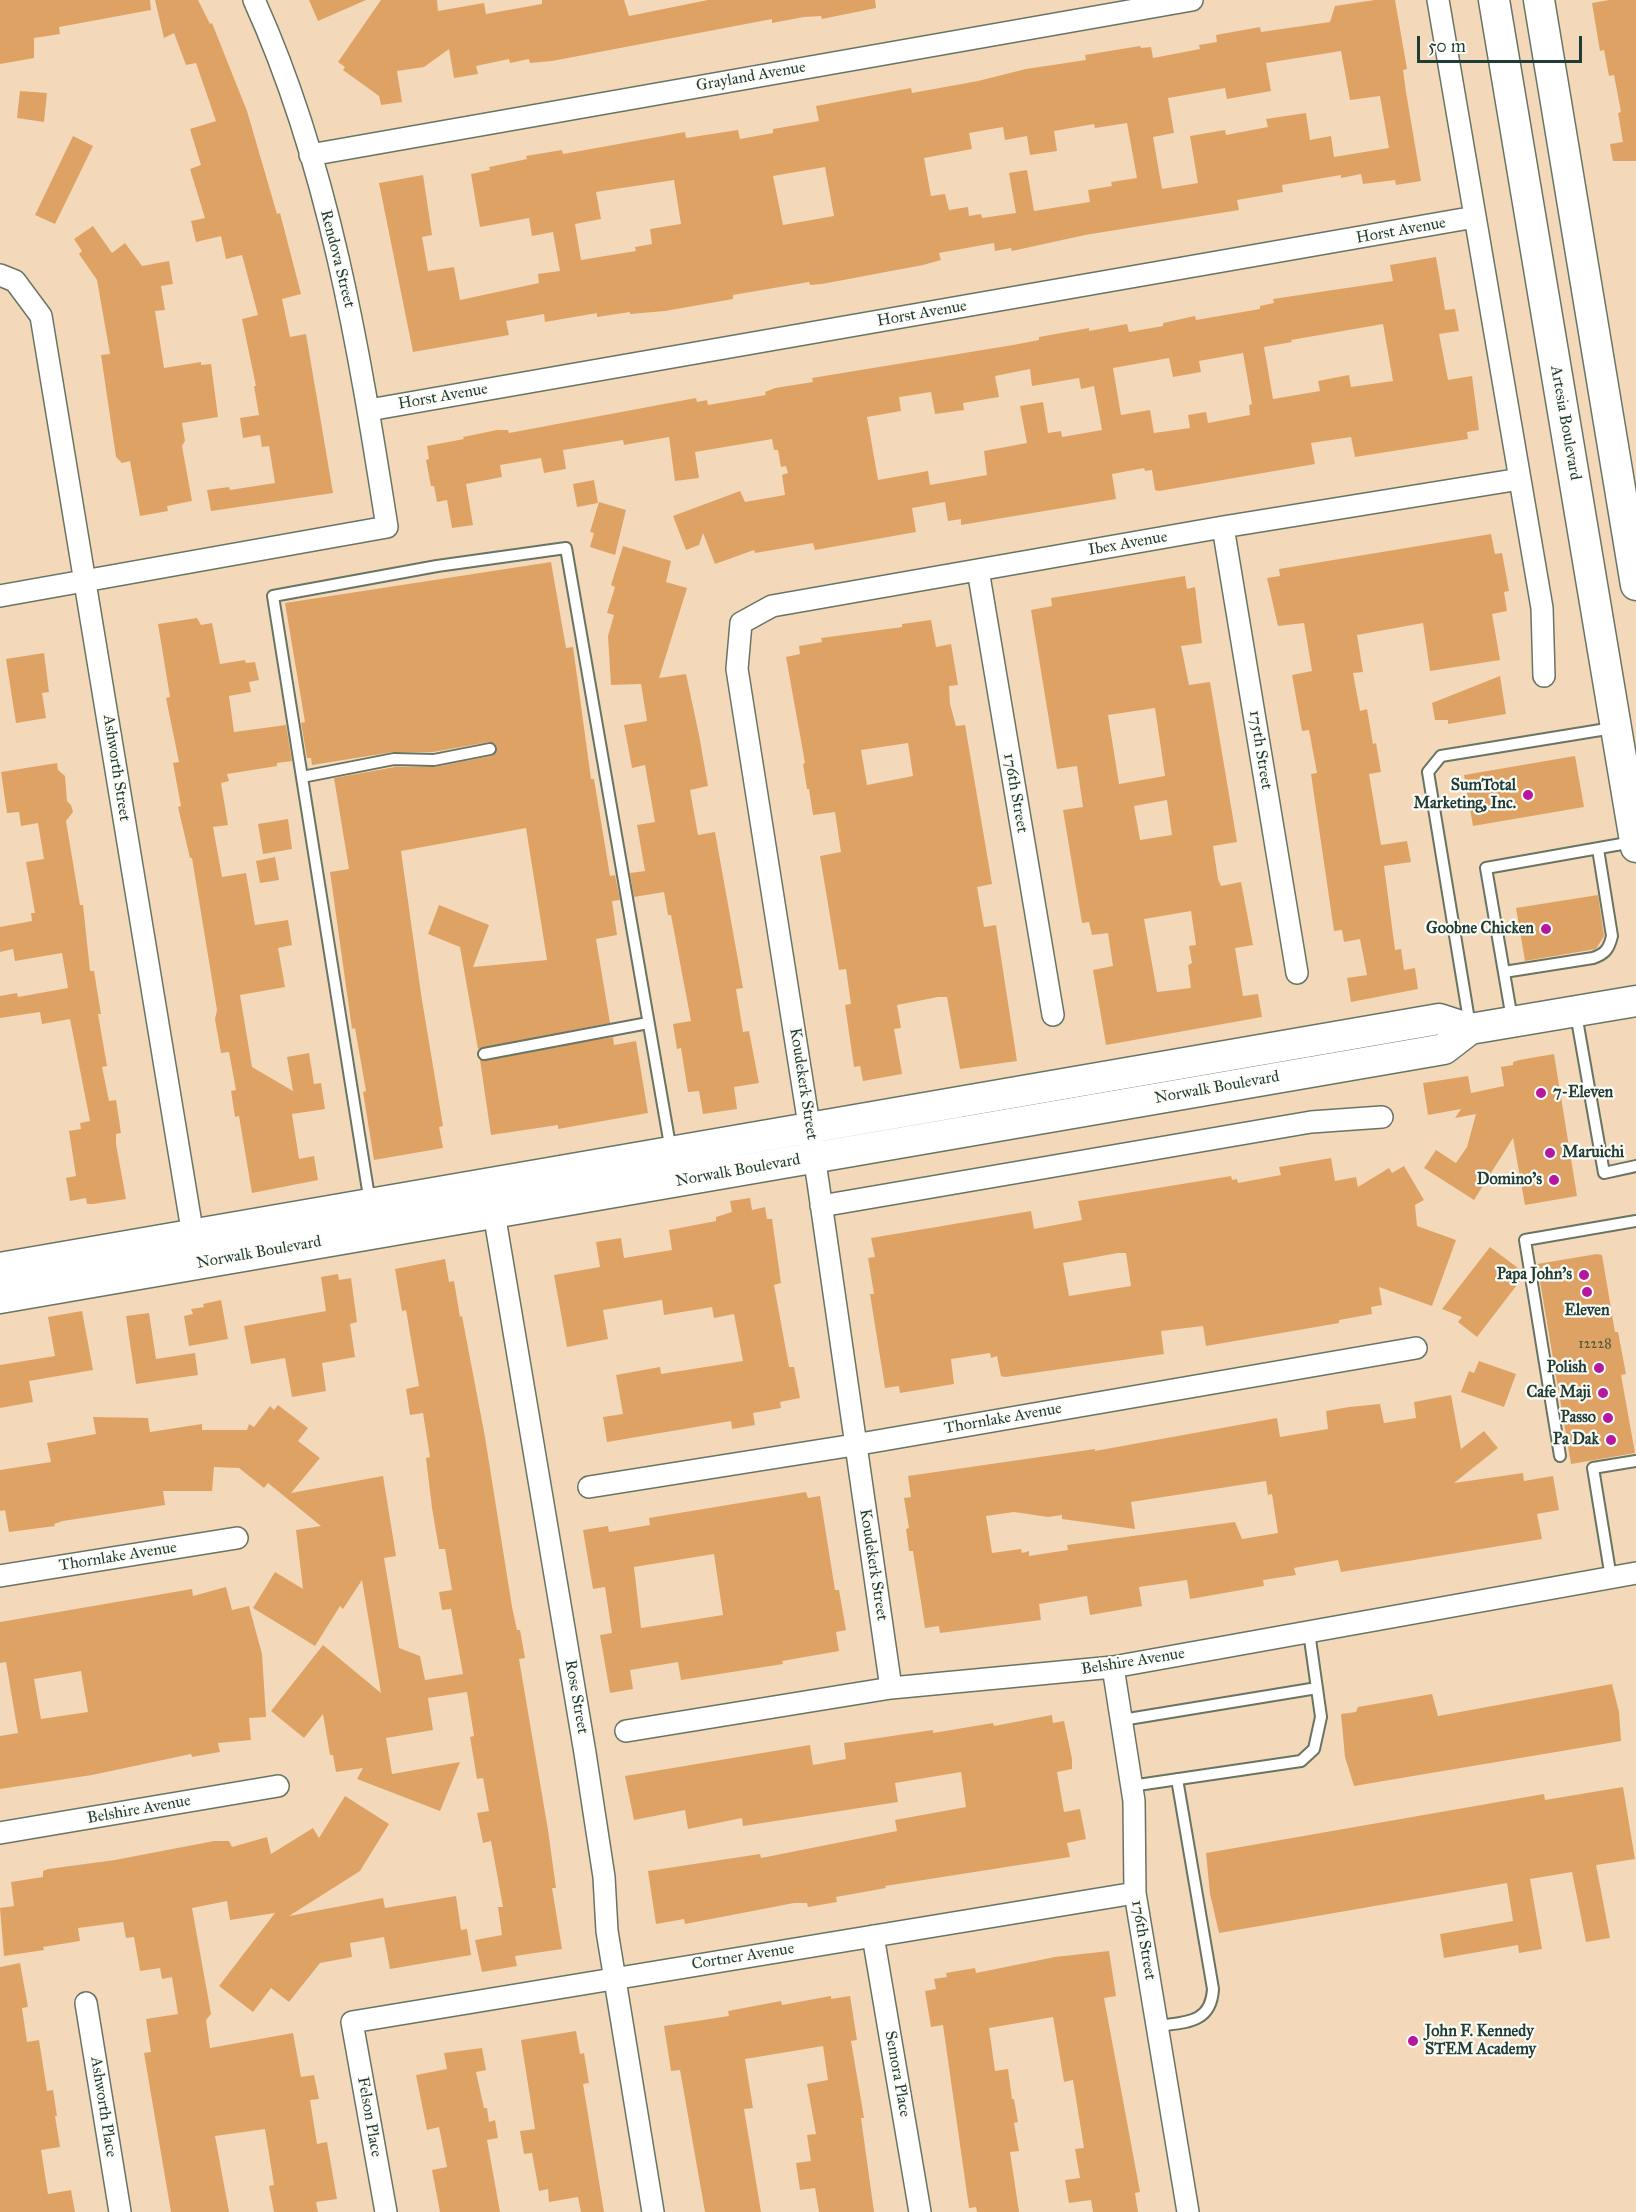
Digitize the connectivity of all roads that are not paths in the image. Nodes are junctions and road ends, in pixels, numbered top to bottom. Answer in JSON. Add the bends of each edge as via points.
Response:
{"nodes":[{"id":1,"x":254,"y":0,"type":"edge"},
{"id":2,"x":1192,"y":0,"type":"edge"},
{"id":3,"x":1438,"y":0,"type":"edge"},
{"id":4,"x":1494,"y":0,"type":"edge"},
{"id":5,"x":1539,"y":0,"type":"edge"},
{"id":6,"x":310,"y":155,"type":"junction"},
{"id":7,"x":1475,"y":218,"type":"junction"},
{"id":8,"x":8,"y":278,"type":"edge"},
{"id":9,"x":369,"y":410,"type":"junction"},
{"id":10,"x":1520,"y":479,"type":"junction"},
{"id":11,"x":1223,"y":527,"type":"junction"},
{"id":12,"x":978,"y":570,"type":"junction"},
{"id":13,"x":85,"y":581,"type":"junction"},
{"id":14,"x":1636,"y":585,"type":"edge"},
{"id":15,"x":0,"y":596,"type":"edge"},
{"id":16,"x":741,"y":623,"type":"joint"},
{"id":17,"x":1544,"y":676,"type":"dead end"},
{"id":18,"x":1616,"y":728,"type":"junction"},
{"id":19,"x":490,"y":749,"type":"dead end"},
{"id":20,"x":302,"y":777,"type":"junction"},
{"id":21,"x":1635,"y":842,"type":"edge"},
{"id":22,"x":1636,"y":847,"type":"edge"},
{"id":23,"x":1598,"y":849,"type":"junction"},
{"id":24,"x":1504,"y":972,"type":"junction"},
{"id":25,"x":1297,"y":973,"type":"dead end"},
{"id":26,"x":1636,"y":1001,"type":"edge"},
{"id":27,"x":1576,"y":1011,"type":"junction"},
{"id":28,"x":1053,"y":1015,"type":"dead end"},
{"id":29,"x":1513,"y":1022,"type":"junction"},
{"id":30,"x":648,"y":1023,"type":"junction"},
{"id":31,"x":1470,"y":1029,"type":"junction"},
{"id":32,"x":484,"y":1054,"type":"dead end"},
{"id":33,"x":1382,"y":1117,"type":"dead end"},
{"id":34,"x":810,"y":1128,"type":"junction"},
{"id":35,"x":671,"y":1151,"type":"junction"},
{"id":36,"x":814,"y":1158,"type":"junction"},
{"id":37,"x":1636,"y":1166,"type":"edge"},
{"id":38,"x":489,"y":1183,"type":"junction"},
{"id":39,"x":370,"y":1204,"type":"junction"},
{"id":40,"x":821,"y":1206,"type":"junction"},
{"id":41,"x":494,"y":1213,"type":"junction"},
{"id":42,"x":1636,"y":1224,"type":"edge"},
{"id":43,"x":193,"y":1234,"type":"junction"},
{"id":44,"x":198,"y":1264,"type":"junction"},
{"id":45,"x":0,"y":1268,"type":"edge"},
{"id":46,"x":0,"y":1298,"type":"edge"},
{"id":47,"x":1416,"y":1348,"type":"dead end"},
{"id":48,"x":854,"y":1445,"type":"junction"},
{"id":49,"x":1560,"y":1456,"type":"dead end"},
{"id":50,"x":1636,"y":1461,"type":"edge"},
{"id":51,"x":589,"y":1487,"type":"dead end"},
{"id":52,"x":237,"y":1538,"type":"dead end"},
{"id":53,"x":1636,"y":1573,"type":"edge"},
{"id":54,"x":0,"y":1576,"type":"edge"},
{"id":55,"x":1611,"y":1578,"type":"junction"},
{"id":56,"x":1309,"y":1632,"type":"junction"},
{"id":57,"x":1113,"y":1667,"type":"junction"},
{"id":58,"x":891,"y":1688,"type":"junction"},
{"id":59,"x":1317,"y":1688,"type":"junction"},
{"id":60,"x":1122,"y":1720,"type":"junction"},
{"id":61,"x":626,"y":1731,"type":"dead end"},
{"id":62,"x":1177,"y":1779,"type":"junction"},
{"id":63,"x":278,"y":1786,"type":"dead end"},
{"id":64,"x":1131,"y":1786,"type":"junction"},
{"id":65,"x":0,"y":1833,"type":"edge"},
{"id":66,"x":1135,"y":1893,"type":"junction"},
{"id":67,"x":873,"y":1936,"type":"junction"},
{"id":68,"x":614,"y":1979,"type":"junction"},
{"id":69,"x":86,"y":2003,"type":"dead end"},
{"id":70,"x":352,"y":2022,"type":"joint"},
{"id":71,"x":1157,"y":2026,"type":"junction"},
{"id":72,"x":120,"y":2212,"type":"edge"},
{"id":73,"x":386,"y":2212,"type":"edge"},
{"id":74,"x":653,"y":2212,"type":"edge"},
{"id":75,"x":920,"y":2212,"type":"edge"},
{"id":76,"x":1188,"y":2212,"type":"edge"}],
"edges":[{"from":1,"to":6,"type":"street","name":"Rendova Street","via":[[278,52]]},
{"from":2,"to":6,"type":"street","name":"Grayland Avenue"},
{"from":3,"to":7,"type":"street"},
{"from":4,"to":18,"type":"main road","name":"Artesia Boulevard"},
{"from":5,"to":14,"type":"main road"},
{"from":6,"to":9,"type":"street","name":"Rendova Street","via":[[345,289]]},
{"from":7,"to":9,"type":"street","name":"Horst Avenue"},
{"from":7,"to":10,"type":"street"},
{"from":8,"to":13,"type":"street","name":"Ashworth Street","via":[[41,316]]},
{"from":9,"to":13,"type":"street","name":"Rendova Street","via":[[387,527]]},
{"from":10,"to":11,"type":"street","name":"Ibex Avenue"},
{"from":10,"to":17,"type":"street","via":[[1542,608]]},
{"from":11,"to":12,"type":"street","name":"Ibex Avenue"},
{"from":11,"to":25,"type":"street","name":"175th Street"},
{"from":12,"to":16,"type":"street","name":"Ibex Avenue","via":[[772,606]]},
{"from":12,"to":28,"type":"street","name":"176th Street"},
{"from":13,"to":15,"type":"street"},
{"from":13,"to":43,"type":"street","name":"Ashworth Street"},
{"from":16,"to":34,"type":"street","name":"Koudekerk Street","via":[[737,669]]},
{"from":18,"to":21,"type":"main road","name":"Artesia Boulevard"},
{"from":18,"to":31,"type":"lane","via":[[1441,756],[1428,772]]},
{"from":19,"to":20,"type":"lane","via":[[434,760],[394,759]]},
{"from":20,"to":30,"type":"lane","via":[[273,596],[437,566],[566,548]]},
{"from":20,"to":39,"type":"lane"},
{"from":21,"to":22,"type":"main road","name":"Artesia Boulevard"},
{"from":21,"to":23,"type":"lane"},
{"from":23,"to":24,"type":"lane","via":[[1612,936],[1604,954]]},
{"from":23,"to":24,"type":"lane","via":[[1486,868]]},
{"from":24,"to":29,"type":"lane"},
{"from":26,"to":27,"type":"main road","name":"Norwalk Boulevard"},
{"from":27,"to":29,"type":"main road","name":"Norwalk Boulevard"},
{"from":27,"to":37,"type":"lane","via":[[1604,1173]]},
{"from":29,"to":31,"type":"main road","name":"Norwalk Boulevard"},
{"from":30,"to":32,"type":"lane"},
{"from":30,"to":35,"type":"lane"},
{"from":31,"to":34,"type":"main road","name":"Norwalk Boulevard","via":[[1439,1018]]},
{"from":31,"to":36,"type":"main road","name":"Norwalk Boulevard","via":[[1444,1049]]},
{"from":33,"to":40,"type":"street","via":[[1311,1122]]},
{"from":34,"to":35,"type":"main road","name":"Norwalk Boulevard"},
{"from":34,"to":36,"type":"street","name":"Koudekerk Street"},
{"from":35,"to":38,"type":"main road","name":"Norwalk Boulevard"},
{"from":36,"to":40,"type":"street","name":"Koudekerk Street"},
{"from":36,"to":41,"type":"main road","name":"Norwalk Boulevard"},
{"from":38,"to":39,"type":"main road","name":"Norwalk Boulevard"},
{"from":38,"to":41,"type":"street","name":"Rose Street"},
{"from":39,"to":43,"type":"main road","name":"Norwalk Boulevard"},
{"from":40,"to":48,"type":"street","name":"Koudekerk Street"},
{"from":41,"to":44,"type":"main road","name":"Norwalk Boulevard"},
{"from":41,"to":68,"type":"street","name":"Rose Street","via":[[585,1753],[604,1876]]},
{"from":42,"to":49,"type":"lane","via":[[1525,1240]]},
{"from":43,"to":44,"type":"street","name":"Ashworth Street"},
{"from":43,"to":45,"type":"main road","name":"Norwalk Boulevard"},
{"from":44,"to":46,"type":"main road","name":"Norwalk Boulevard"},
{"from":47,"to":48,"type":"street","name":"Thornlake Avenue"},
{"from":48,"to":51,"type":"street","name":"Thornlake Avenue"},
{"from":48,"to":58,"type":"street","name":"Koudekerk Street"},
{"from":50,"to":55,"type":"lane","via":[[1593,1468]]},
{"from":52,"to":54,"type":"street","name":"Thornlake Avenue"},
{"from":53,"to":55,"type":"street","name":"Belshire Avenue"},
{"from":55,"to":56,"type":"street","name":"Belshire Avenue"},
{"from":56,"to":57,"type":"street","name":"Belshire Avenue"},
{"from":56,"to":59,"type":"lane"},
{"from":57,"to":58,"type":"street","name":"Belshire Avenue"},
{"from":57,"to":60,"type":"street","name":"176th Street"},
{"from":58,"to":61,"type":"street","name":"Belshire Avenue"},
{"from":59,"to":60,"type":"lane"},
{"from":59,"to":62,"type":"lane","via":[[1319,1732],[1314,1749],[1301,1761]]},
{"from":60,"to":64,"type":"street","name":"176th Street"},
{"from":62,"to":64,"type":"lane"},
{"from":62,"to":71,"type":"lane","via":[[1213,1989],[1210,2008],[1201,2016]]},
{"from":63,"to":65,"type":"street","name":"Belshire Avenue"},
{"from":64,"to":66,"type":"street","name":"176th Street"},
{"from":66,"to":67,"type":"street","name":"Cortner Avenue"},
{"from":66,"to":71,"type":"street","name":"176th Street"},
{"from":67,"to":68,"type":"street","name":"Cortner Avenue"},
{"from":67,"to":75,"type":"street","name":"Semora Place"},
{"from":68,"to":70,"type":"street","name":"Cortner Avenue"},
{"from":68,"to":74,"type":"street","name":"Rose Street"},
{"from":69,"to":72,"type":"street","name":"Ashworth Place"},
{"from":70,"to":73,"type":"street","name":"Felson Place"},
{"from":71,"to":76,"type":"street","name":"176th Street"}]}
